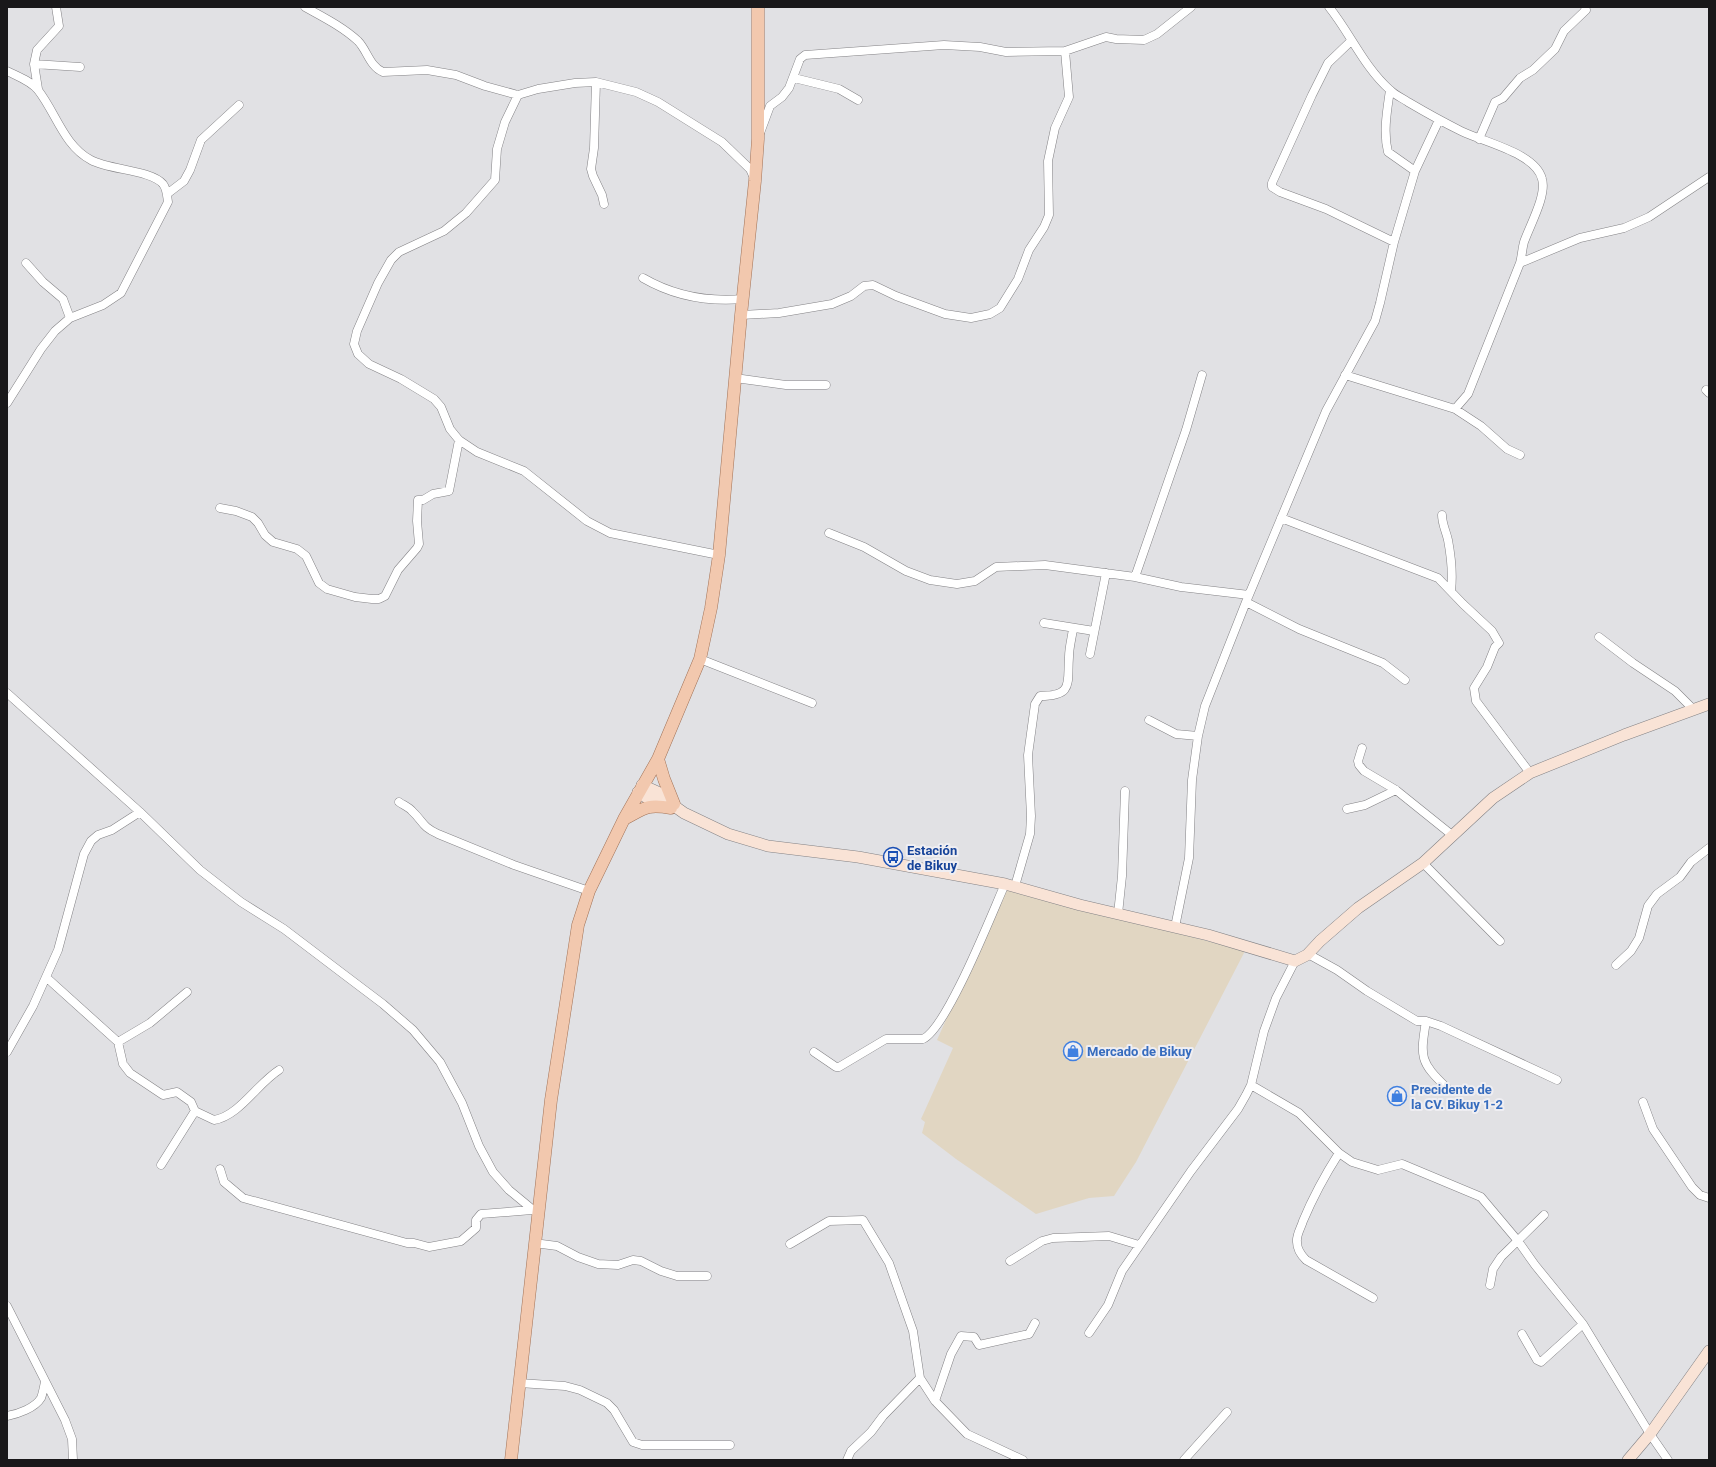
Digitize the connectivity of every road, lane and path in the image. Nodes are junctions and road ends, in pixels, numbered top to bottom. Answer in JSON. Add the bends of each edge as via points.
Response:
{"nodes":[{"id":1,"x":56,"y":7,"type":"edge"},
{"id":2,"x":305,"y":7,"type":"edge"},
{"id":3,"x":758,"y":7,"type":"edge"},
{"id":4,"x":1191,"y":7,"type":"edge"},
{"id":5,"x":1329,"y":7,"type":"edge"},
{"id":6,"x":1585,"y":7,"type":"edge"},
{"id":7,"x":1351,"y":41,"type":"junction"},
{"id":8,"x":1065,"y":51,"type":"junction"},
{"id":9,"x":34,"y":64,"type":"junction"},
{"id":10,"x":80,"y":66,"type":"dead end"},
{"id":11,"x":7,"y":71,"type":"edge"},
{"id":12,"x":794,"y":78,"type":"junction"},
{"id":13,"x":596,"y":82,"type":"junction"},
{"id":14,"x":38,"y":89,"type":"junction"},
{"id":15,"x":1390,"y":90,"type":"junction"},
{"id":16,"x":518,"y":95,"type":"junction"},
{"id":17,"x":858,"y":100,"type":"dead end"},
{"id":18,"x":239,"y":105,"type":"dead end"},
{"id":19,"x":1440,"y":120,"type":"junction"},
{"id":20,"x":758,"y":139,"type":"junction"},
{"id":21,"x":1479,"y":139,"type":"junction"},
{"id":22,"x":1415,"y":171,"type":"junction"},
{"id":23,"x":1709,"y":177,"type":"edge"},
{"id":24,"x":755,"y":181,"type":"junction"},
{"id":25,"x":167,"y":194,"type":"junction"},
{"id":26,"x":604,"y":204,"type":"dead end"},
{"id":27,"x":1394,"y":242,"type":"junction"},
{"id":28,"x":26,"y":263,"type":"dead end"},
{"id":29,"x":1520,"y":263,"type":"junction"},
{"id":30,"x":643,"y":278,"type":"dead end"},
{"id":31,"x":743,"y":299,"type":"junction"},
{"id":32,"x":741,"y":315,"type":"junction"},
{"id":33,"x":70,"y":318,"type":"junction"},
{"id":34,"x":1202,"y":375,"type":"dead end"},
{"id":35,"x":1345,"y":375,"type":"junction"},
{"id":36,"x":735,"y":378,"type":"junction"},
{"id":37,"x":826,"y":385,"type":"dead end"},
{"id":38,"x":7,"y":403,"type":"edge"},
{"id":39,"x":1455,"y":409,"type":"junction"},
{"id":40,"x":459,"y":440,"type":"junction"},
{"id":41,"x":1520,"y":456,"type":"dead end"},
{"id":42,"x":220,"y":508,"type":"dead end"},
{"id":43,"x":1442,"y":515,"type":"dead end"},
{"id":44,"x":1281,"y":518,"type":"junction"},
{"id":45,"x":829,"y":533,"type":"dead end"},
{"id":46,"x":719,"y":555,"type":"junction"},
{"id":47,"x":1451,"y":571,"type":"junction"},
{"id":48,"x":1106,"y":573,"type":"junction"},
{"id":49,"x":1135,"y":577,"type":"junction"},
{"id":50,"x":1438,"y":578,"type":"junction"},
{"id":51,"x":1451,"y":591,"type":"junction"},
{"id":52,"x":1247,"y":599,"type":"junction"},
{"id":53,"x":1044,"y":623,"type":"dead end"},
{"id":54,"x":1073,"y":628,"type":"junction"},
{"id":55,"x":1094,"y":631,"type":"junction"},
{"id":56,"x":1599,"y":637,"type":"dead end"},
{"id":57,"x":1090,"y":654,"type":"dead end"},
{"id":58,"x":700,"y":659,"type":"junction"},
{"id":59,"x":1405,"y":680,"type":"dead end"},
{"id":60,"x":7,"y":693,"type":"edge"},
{"id":61,"x":812,"y":703,"type":"dead end"},
{"id":62,"x":1709,"y":704,"type":"edge"},
{"id":63,"x":1694,"y":710,"type":"junction"},
{"id":64,"x":1149,"y":720,"type":"dead end"},
{"id":65,"x":1198,"y":736,"type":"junction"},
{"id":66,"x":1362,"y":748,"type":"dead end"},
{"id":67,"x":658,"y":759,"type":"junction"},
{"id":68,"x":1530,"y":773,"type":"junction"},
{"id":69,"x":640,"y":789,"type":"junction"},
{"id":70,"x":1396,"y":790,"type":"junction"},
{"id":71,"x":1125,"y":791,"type":"dead end"},
{"id":72,"x":399,"y":802,"type":"dead end"},
{"id":73,"x":674,"y":807,"type":"junction"},
{"id":74,"x":1347,"y":809,"type":"dead end"},
{"id":75,"x":140,"y":812,"type":"junction"},
{"id":76,"x":624,"y":819,"type":"junction"},
{"id":77,"x":1452,"y":835,"type":"junction"},
{"id":78,"x":1709,"y":848,"type":"edge"},
{"id":79,"x":1423,"y":863,"type":"junction"},
{"id":80,"x":1010,"y":885,"type":"junction"},
{"id":81,"x":589,"y":891,"type":"junction"},
{"id":82,"x":1118,"y":914,"type":"junction"},
{"id":83,"x":1175,"y":927,"type":"junction"},
{"id":84,"x":1500,"y":941,"type":"dead end"},
{"id":85,"x":1308,"y":954,"type":"junction"},
{"id":86,"x":1295,"y":961,"type":"junction"},
{"id":87,"x":1616,"y":965,"type":"dead end"},
{"id":88,"x":47,"y":978,"type":"junction"},
{"id":89,"x":187,"y":992,"type":"dead end"},
{"id":90,"x":1426,"y":1021,"type":"junction"},
{"id":91,"x":118,"y":1042,"type":"junction"},
{"id":92,"x":7,"y":1052,"type":"edge"},
{"id":93,"x":814,"y":1052,"type":"dead end"},
{"id":94,"x":279,"y":1070,"type":"dead end"},
{"id":95,"x":1557,"y":1080,"type":"dead end"},
{"id":96,"x":1251,"y":1085,"type":"junction"},
{"id":97,"x":1447,"y":1088,"type":"dead end"},
{"id":98,"x":1643,"y":1102,"type":"dead end"},
{"id":99,"x":195,"y":1111,"type":"junction"},
{"id":100,"x":1339,"y":1153,"type":"junction"},
{"id":101,"x":161,"y":1165,"type":"dead end"},
{"id":102,"x":220,"y":1169,"type":"dead end"},
{"id":103,"x":1709,"y":1198,"type":"edge"},
{"id":104,"x":535,"y":1212,"type":"junction"},
{"id":105,"x":1544,"y":1215,"type":"dead end"},
{"id":106,"x":1518,"y":1241,"type":"junction"},
{"id":107,"x":534,"y":1243,"type":"junction"},
{"id":108,"x":790,"y":1244,"type":"dead end"},
{"id":109,"x":1139,"y":1246,"type":"junction"},
{"id":110,"x":1010,"y":1261,"type":"dead end"},
{"id":111,"x":707,"y":1276,"type":"dead end"},
{"id":112,"x":1490,"y":1286,"type":"dead end"},
{"id":113,"x":1374,"y":1298,"type":"dead end"},
{"id":114,"x":7,"y":1306,"type":"edge"},
{"id":115,"x":1035,"y":1323,"type":"dead end"},
{"id":116,"x":1583,"y":1324,"type":"junction"},
{"id":117,"x":1089,"y":1333,"type":"dead end"},
{"id":118,"x":1522,"y":1334,"type":"dead end"},
{"id":119,"x":1709,"y":1351,"type":"edge"},
{"id":120,"x":920,"y":1378,"type":"junction"},
{"id":121,"x":45,"y":1382,"type":"junction"},
{"id":122,"x":518,"y":1383,"type":"junction"},
{"id":123,"x":936,"y":1401,"type":"junction"},
{"id":124,"x":1227,"y":1412,"type":"dead end"},
{"id":125,"x":7,"y":1416,"type":"edge"},
{"id":126,"x":1650,"y":1434,"type":"junction"},
{"id":127,"x":730,"y":1445,"type":"dead end"},
{"id":128,"x":73,"y":1460,"type":"edge"},
{"id":129,"x":511,"y":1460,"type":"edge"},
{"id":130,"x":847,"y":1460,"type":"edge"},
{"id":131,"x":1023,"y":1460,"type":"edge"},
{"id":132,"x":1184,"y":1460,"type":"edge"},
{"id":133,"x":1628,"y":1460,"type":"edge"},
{"id":134,"x":1668,"y":1460,"type":"edge"}],
"edges":[{"from":1,"to":9,"type":"street","via":[[58,26],[38,50]]},
{"from":2,"to":16,"type":"street","via":[[346,31],[359,42],[380,71],[427,70],[456,75]]},
{"from":3,"to":20,"type":"main road"},
{"from":4,"to":8,"type":"street","via":[[1157,34],[1144,40],[1106,37]]},
{"from":5,"to":7,"type":"street"},
{"from":6,"to":21,"type":"street","via":[[1586,10],[1564,31],[1555,49],[1533,70],[1520,78],[1503,98],[1495,102]]},
{"from":7,"to":15,"type":"street"},
{"from":7,"to":27,"type":"street","via":[[1328,63],[1272,187],[1326,209]]},
{"from":8,"to":12,"type":"street","via":[[1006,52],[980,47],[944,45],[805,56],[800,59]]},
{"from":8,"to":32,"type":"street","via":[[1069,97],[1055,128],[1048,161],[1049,215],[1029,250],[1018,279],[1000,308],[990,314],[971,318],[952,315],[896,296],[873,285],[864,286],[851,296],[832,304],[779,313]]},
{"from":9,"to":10,"type":"street"},
{"from":9,"to":14,"type":"street"},
{"from":11,"to":14,"type":"street","via":[[30,82]]},
{"from":12,"to":17,"type":"street","via":[[839,89]]},
{"from":12,"to":20,"type":"street","via":[[782,97],[770,106]]},
{"from":13,"to":16,"type":"street","via":[[538,89]]},
{"from":13,"to":24,"type":"street","via":[[636,92],[708,132],[742,160],[750,169]]},
{"from":13,"to":26,"type":"street","via":[[591,168]]},
{"from":14,"to":25,"type":"street","via":[[78,152],[92,161],[158,180],[164,185]]},
{"from":15,"to":19,"type":"street"},
{"from":15,"to":22,"type":"street","via":[[1385,141],[1388,152]]},
{"from":16,"to":40,"type":"street","via":[[505,122],[497,149],[495,180],[466,213],[444,231],[399,252],[391,260],[364,314],[354,344],[358,354],[369,364],[434,399]]},
{"from":18,"to":25,"type":"street","via":[[201,140],[184,181]]},
{"from":19,"to":21,"type":"street"},
{"from":19,"to":22,"type":"street"},
{"from":20,"to":24,"type":"main road"},
{"from":21,"to":29,"type":"street","via":[[1532,162],[1542,178],[1542,197],[1524,244]]},
{"from":22,"to":27,"type":"street"},
{"from":23,"to":29,"type":"street","via":[[1649,217],[1624,228],[1580,238]]},
{"from":24,"to":31,"type":"main road"},
{"from":25,"to":33,"type":"street","via":[[168,202],[121,292],[104,305]]},
{"from":27,"to":35,"type":"street","via":[[1375,321]]},
{"from":28,"to":33,"type":"street","via":[[63,299]]},
{"from":29,"to":39,"type":"street","via":[[1468,394]]},
{"from":30,"to":31,"type":"street","via":[[657,286],[698,298],[720,301]]},
{"from":31,"to":32,"type":"main road"},
{"from":32,"to":36,"type":"main road"},
{"from":33,"to":38,"type":"street","via":[[55,331],[41,349]]},
{"from":34,"to":49,"type":"street","via":[[1186,430]]},
{"from":35,"to":39,"type":"street"},
{"from":35,"to":44,"type":"street","via":[[1326,411]]},
{"from":36,"to":37,"type":"street","via":[[786,385]]},
{"from":36,"to":46,"type":"main road"},
{"from":39,"to":41,"type":"street","via":[[1481,426],[1507,450]]},
{"from":40,"to":42,"type":"street","via":[[449,491],[418,500],[419,544],[398,570],[385,596],[379,599],[355,597],[327,589],[319,583],[306,556],[297,549],[273,542],[252,517]]},
{"from":40,"to":46,"type":"street","via":[[477,452],[524,471],[587,521],[610,533]]},
{"from":43,"to":47,"type":"street","via":[[1442,525],[1449,544]]},
{"from":44,"to":50,"type":"street"},
{"from":44,"to":52,"type":"street"},
{"from":45,"to":48,"type":"street","via":[[864,547],[918,576],[957,584],[975,581],[996,567],[1046,565]]},
{"from":46,"to":58,"type":"main road"},
{"from":47,"to":50,"type":"street"},
{"from":47,"to":51,"type":"street"},
{"from":48,"to":49,"type":"street"},
{"from":48,"to":55,"type":"street"},
{"from":49,"to":52,"type":"street"},
{"from":50,"to":51,"type":"street"},
{"from":51,"to":68,"type":"street","via":[[1492,631],[1499,643],[1474,688],[1476,701]]},
{"from":52,"to":59,"type":"street","via":[[1299,629],[1383,663]]},
{"from":52,"to":65,"type":"street","via":[[1205,706]]},
{"from":53,"to":54,"type":"street"},
{"from":54,"to":55,"type":"street"},
{"from":54,"to":80,"type":"street","via":[[1069,681],[1063,692],[1054,696],[1040,696],[1035,704],[1028,755],[1030,834]]},
{"from":55,"to":57,"type":"street"},
{"from":56,"to":63,"type":"street","via":[[1675,691]]},
{"from":58,"to":61,"type":"street"},
{"from":58,"to":67,"type":"main road"},
{"from":60,"to":75,"type":"street"},
{"from":62,"to":63,"type":"street"},
{"from":63,"to":68,"type":"street"},
{"from":64,"to":65,"type":"street","via":[[1176,734]]},
{"from":65,"to":83,"type":"street","via":[[1192,780],[1189,858]]},
{"from":66,"to":70,"type":"street","via":[[1358,756],[1359,765],[1364,771]]},
{"from":67,"to":69,"type":"main road"},
{"from":67,"to":73,"type":"main road"},
{"from":68,"to":77,"type":"street","via":[[1493,798]]},
{"from":69,"to":73,"type":"street","via":[[664,795]]},
{"from":69,"to":76,"type":"main road"},
{"from":70,"to":74,"type":"street","via":[[1365,805]]},
{"from":70,"to":77,"type":"street"},
{"from":71,"to":82,"type":"street"},
{"from":72,"to":81,"type":"street","via":[[412,810],[425,827],[438,834],[514,865]]},
{"from":73,"to":76,"type":"main road","via":[[644,808]]},
{"from":73,"to":80,"type":"street","via":[[728,834],[768,846],[865,858]]},
{"from":75,"to":88,"type":"street","via":[[91,841],[84,854],[58,950]]},
{"from":75,"to":104,"type":"street","via":[[200,870],[241,902],[284,929],[413,1030],[440,1062],[462,1103],[479,1146],[493,1172]]},
{"from":76,"to":81,"type":"main road"},
{"from":77,"to":79,"type":"street"},
{"from":78,"to":87,"type":"street","via":[[1691,862],[1680,877],[1657,894],[1648,906],[1639,938],[1631,951]]},
{"from":79,"to":84,"type":"street"},
{"from":79,"to":85,"type":"street","via":[[1358,908]]},
{"from":80,"to":82,"type":"street"},
{"from":80,"to":93,"type":"street","via":[[945,1015],[928,1037],[886,1039],[839,1067]]},
{"from":81,"to":104,"type":"main road","via":[[578,925]]},
{"from":82,"to":83,"type":"street"},
{"from":83,"to":86,"type":"street"},
{"from":85,"to":86,"type":"street"},
{"from":85,"to":90,"type":"street","via":[[1417,1021]]},
{"from":86,"to":96,"type":"street","via":[[1276,998],[1264,1031]]},
{"from":88,"to":91,"type":"street"},
{"from":88,"to":92,"type":"street"},
{"from":89,"to":91,"type":"street","via":[[150,1023]]},
{"from":90,"to":95,"type":"street"},
{"from":90,"to":97,"type":"street","via":[[1423,1042],[1426,1064]]},
{"from":91,"to":99,"type":"street","via":[[123,1064],[130,1072],[163,1095],[177,1092],[191,1102]]},
{"from":94,"to":99,"type":"street","via":[[228,1116],[214,1120]]},
{"from":96,"to":100,"type":"street","via":[[1299,1113]]},
{"from":96,"to":109,"type":"street","via":[[1238,1109]]},
{"from":98,"to":103,"type":"street","via":[[1653,1129],[1692,1187],[1700,1195]]},
{"from":99,"to":101,"type":"street"},
{"from":100,"to":106,"type":"street","via":[[1352,1162],[1378,1170],[1402,1164],[1482,1197]]},
{"from":100,"to":113,"type":"street","via":[[1310,1204],[1296,1240],[1297,1247],[1306,1260]]},
{"from":102,"to":104,"type":"street","via":[[224,1182],[243,1198],[429,1247],[461,1241],[476,1228],[476,1220],[481,1214]]},
{"from":104,"to":107,"type":"main road"},
{"from":105,"to":106,"type":"street"},
{"from":106,"to":112,"type":"street","via":[[1493,1270]]},
{"from":106,"to":116,"type":"street","via":[[1535,1266]]},
{"from":107,"to":111,"type":"street","via":[[556,1246],[578,1258],[598,1264],[618,1265],[633,1260],[677,1276]]},
{"from":107,"to":122,"type":"main road"},
{"from":108,"to":120,"type":"street","via":[[829,1221],[863,1220],[892,1270],[913,1331]]},
{"from":109,"to":110,"type":"street","via":[[1109,1236],[1053,1238],[1042,1241]]},
{"from":109,"to":117,"type":"street","via":[[1122,1271],[1108,1305]]},
{"from":114,"to":121,"type":"street"},
{"from":115,"to":123,"type":"street","via":[[1029,1334],[979,1345],[974,1336],[961,1336],[951,1354]]},
{"from":116,"to":118,"type":"street","via":[[1541,1362],[1537,1360]]},
{"from":116,"to":126,"type":"street"},
{"from":119,"to":126,"type":"street"},
{"from":120,"to":123,"type":"street"},
{"from":120,"to":130,"type":"street","via":[[871,1432],[850,1451]]},
{"from":121,"to":125,"type":"street","via":[[41,1398],[34,1405]]},
{"from":121,"to":128,"type":"street","via":[[72,1439]]},
{"from":122,"to":127,"type":"street","via":[[565,1386],[607,1403],[634,1442],[642,1445]]},
{"from":122,"to":129,"type":"main road"},
{"from":123,"to":131,"type":"street","via":[[967,1434]]},
{"from":124,"to":132,"type":"street"},
{"from":126,"to":133,"type":"street"},
{"from":126,"to":134,"type":"street"}]}
